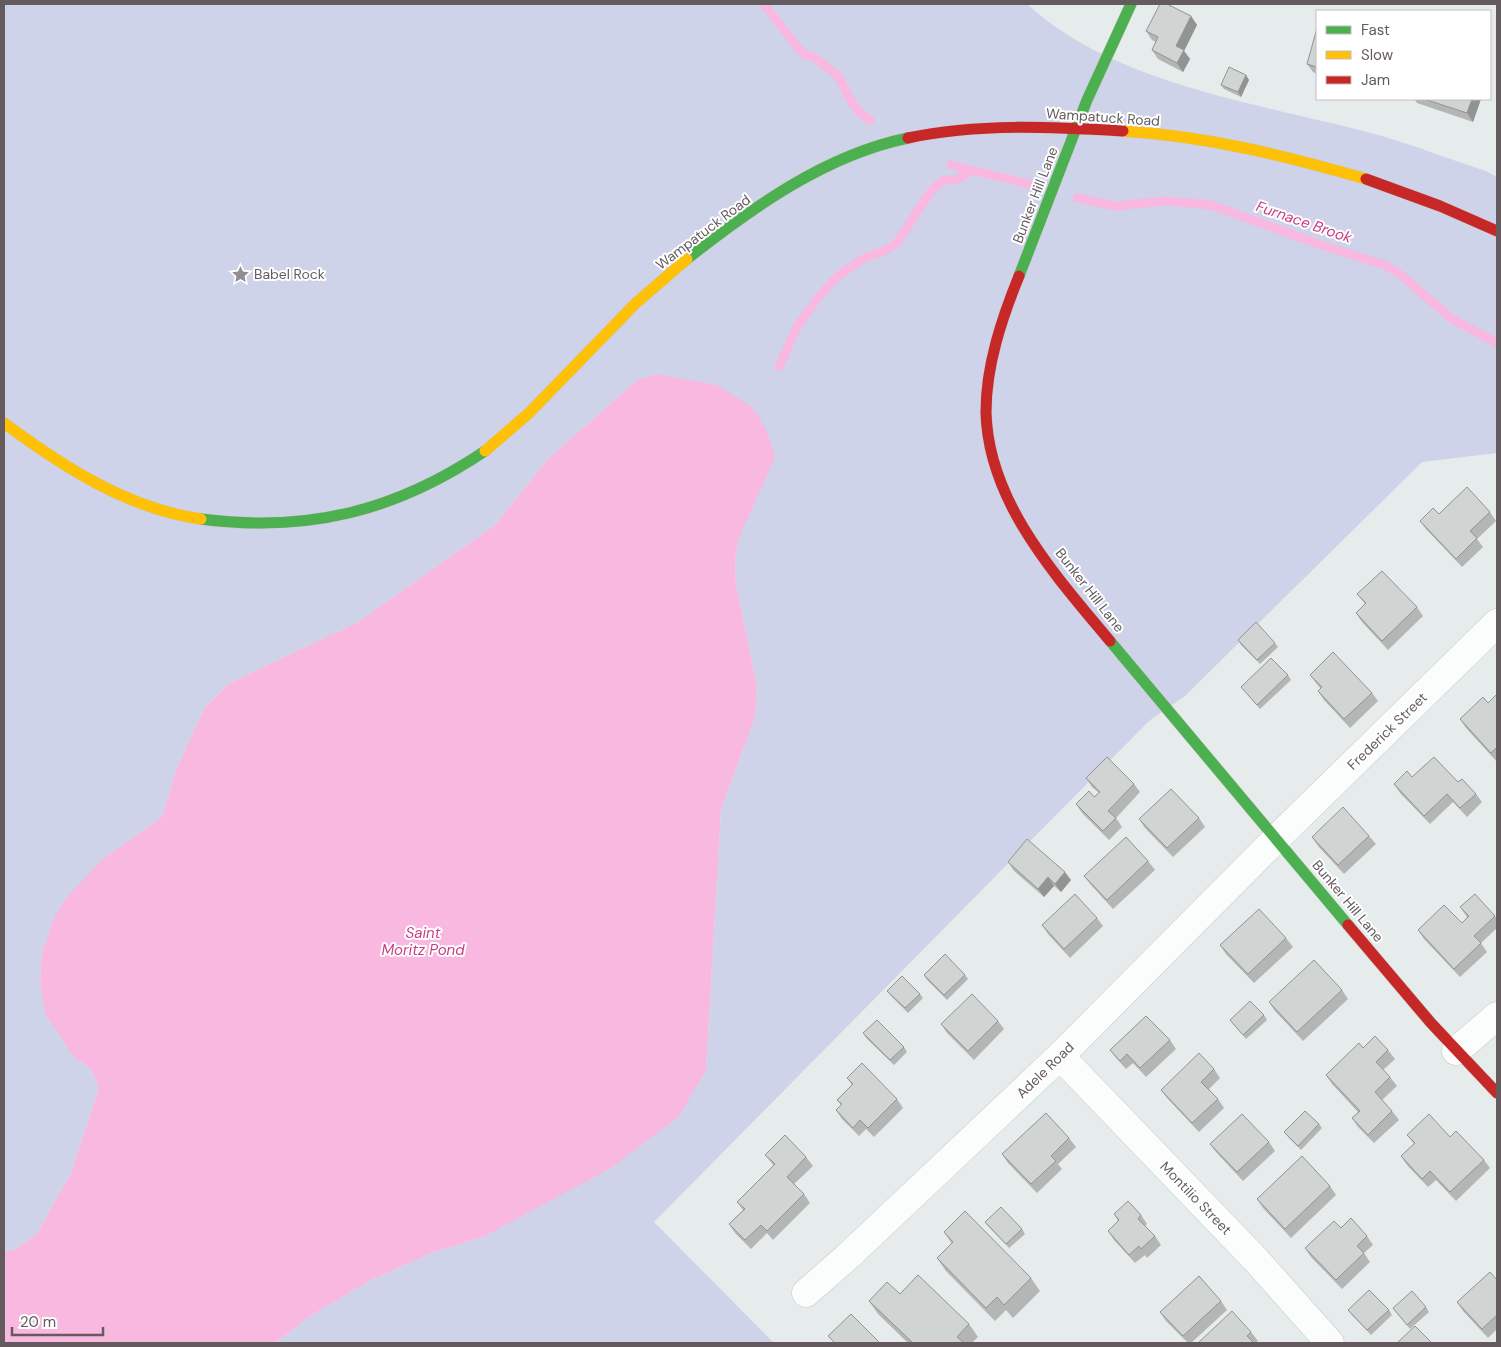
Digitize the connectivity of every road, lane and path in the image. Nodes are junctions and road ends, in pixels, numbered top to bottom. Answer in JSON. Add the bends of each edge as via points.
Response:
{"nodes":[{"id":1,"x":1131,"y":4,"type":"edge"},
{"id":2,"x":1076,"y":128,"type":"junction"},
{"id":3,"x":1497,"y":231,"type":"edge"},
{"id":4,"x":4,"y":423,"type":"edge"},
{"id":5,"x":1497,"y":623,"type":"edge"},
{"id":6,"x":1276,"y":838,"type":"junction"},
{"id":7,"x":1497,"y":1016,"type":"edge"},
{"id":8,"x":1456,"y":1051,"type":"junction"},
{"id":9,"x":1060,"y":1056,"type":"junction"},
{"id":10,"x":1497,"y":1093,"type":"edge"},
{"id":11,"x":806,"y":1294,"type":"dead end"},
{"id":12,"x":1330,"y":1343,"type":"edge"}],
"edges":[{"from":1,"to":2,"type":"street","name":"Bunker Hill Lane"},
{"from":2,"to":3,"type":"street","name":"Wampatuck Road","via":[[1192,140],[1334,170],[1406,193]]},
{"from":2,"to":4,"type":"street","name":"Wampatuck Road","via":[[979,129],[919,135],[866,150],[824,169],[750,214],[680,265],[636,304],[514,427],[488,448],[432,484],[367,511],[333,519],[255,524],[185,516],[154,508],[94,483],[64,467]]},
{"from":2,"to":6,"type":"street","name":"Bunker Hill Lane","via":[[996,344],[986,400],[989,445],[1009,501],[1054,570]]},
{"from":5,"to":6,"type":"street","name":"Frederick Street"},
{"from":6,"to":8,"type":"street","name":"Bunker Hill Lane"},
{"from":6,"to":9,"type":"street","name":"Adele Road"},
{"from":7,"to":8,"type":"street"},
{"from":8,"to":10,"type":"street","name":"Bunker Hill Lane"},
{"from":9,"to":11,"type":"street","name":"Adele Road"},
{"from":9,"to":12,"type":"street","name":"Montilio Street","via":[[1256,1260]]}]}
